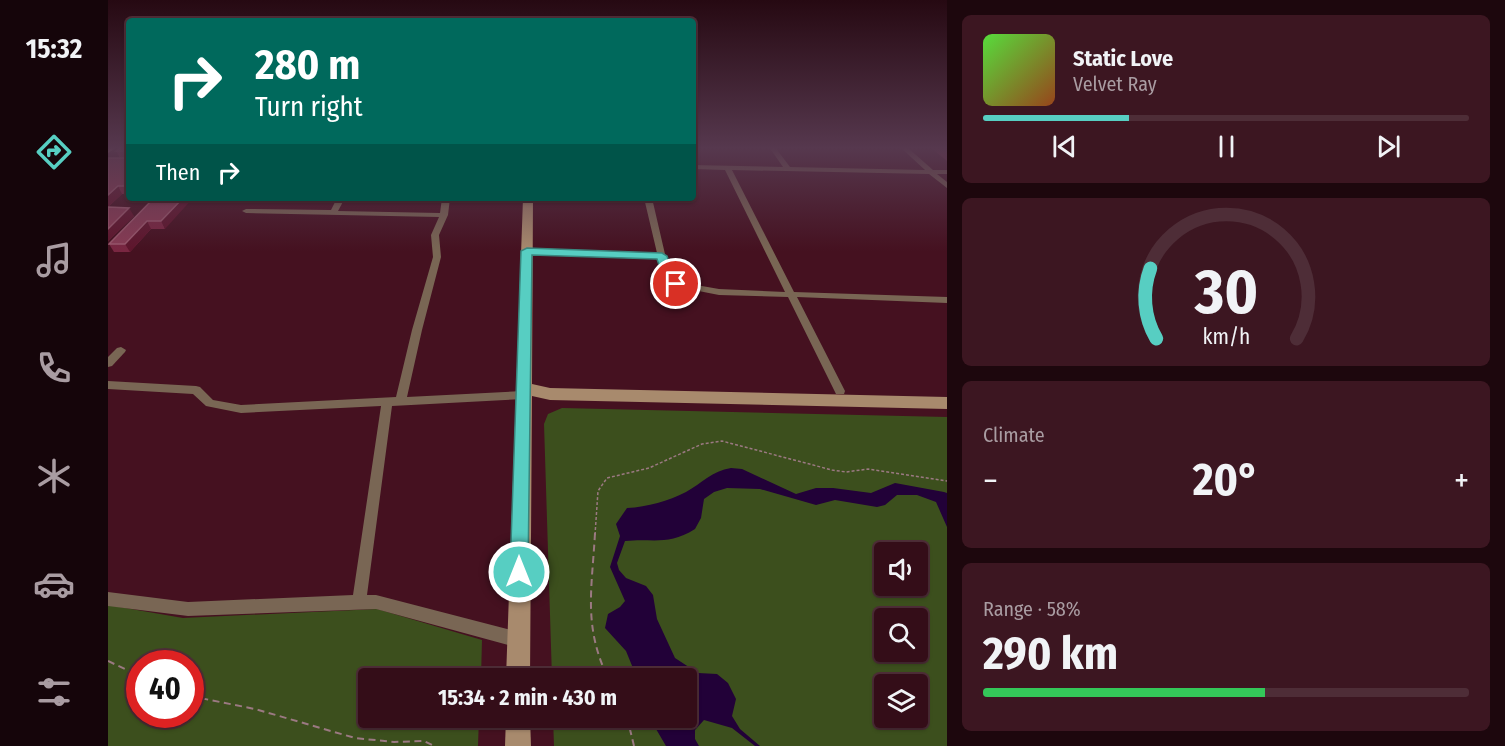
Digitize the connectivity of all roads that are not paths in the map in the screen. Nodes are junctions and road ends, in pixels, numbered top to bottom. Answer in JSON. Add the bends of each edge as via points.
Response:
{"nodes":[{"id":1,"x":734,"y":182,"type":"edge"},
{"id":2,"x":339,"y":201,"type":"edge"},
{"id":3,"x":446,"y":201,"type":"edge"},
{"id":4,"x":528,"y":201,"type":"edge"},
{"id":5,"x":649,"y":201,"type":"edge"},
{"id":6,"x":246,"y":211,"type":"dead end"},
{"id":7,"x":333,"y":213,"type":"junction"},
{"id":8,"x":444,"y":215,"type":"junction"},
{"id":9,"x":527,"y":251,"type":"junction"},
{"id":10,"x":662,"y":256,"type":"junction"},
{"id":11,"x":790,"y":293,"type":"junction"},
{"id":12,"x":947,"y":300,"type":"edge"},
{"id":13,"x":121,"y":350,"type":"dead end"},
{"id":14,"x":108,"y":363,"type":"edge"},
{"id":15,"x":108,"y":386,"type":"edge"},
{"id":16,"x":840,"y":391,"type":"junction"},
{"id":17,"x":523,"y":392,"type":"junction"},
{"id":18,"x":947,"y":393,"type":"edge"},
{"id":19,"x":401,"y":401,"type":"junction"},
{"id":20,"x":387,"y":402,"type":"junction"},
{"id":21,"x":947,"y":403,"type":"edge"},
{"id":22,"x":108,"y":599,"type":"edge"},
{"id":23,"x":359,"y":603,"type":"junction"},
{"id":24,"x":519,"y":640,"type":"junction"},
{"id":25,"x":518,"y":668,"type":"edge"},
{"id":26,"x":518,"y":728,"type":"edge"},
{"id":27,"x":518,"y":746,"type":"edge"}],
"edges":[{"from":1,"to":11,"type":"street"},
{"from":2,"to":7,"type":"street"},
{"from":3,"to":8,"type":"street"},
{"from":4,"to":9,"type":"street"},
{"from":5,"to":10,"type":"street"},
{"from":6,"to":7,"type":"street"},
{"from":7,"to":8,"type":"street"},
{"from":8,"to":19,"type":"street","via":[[436,230],[437,258]]},
{"from":9,"to":10,"type":"street"},
{"from":9,"to":17,"type":"street"},
{"from":10,"to":11,"type":"street","via":[[669,277],[676,284],[719,292]]},
{"from":11,"to":12,"type":"street"},
{"from":11,"to":16,"type":"street"},
{"from":13,"to":14,"type":"street"},
{"from":15,"to":20,"type":"street","via":[[196,390],[210,403],[241,409]]},
{"from":16,"to":17,"type":"street","via":[[550,385]]},
{"from":16,"to":18,"type":"street"},
{"from":17,"to":19,"type":"street"},
{"from":17,"to":21,"type":"street"},
{"from":17,"to":24,"type":"street"},
{"from":19,"to":20,"type":"street"},
{"from":20,"to":23,"type":"street"},
{"from":22,"to":23,"type":"street","via":[[188,609]]},
{"from":23,"to":24,"type":"street","via":[[403,607]]},
{"from":24,"to":25,"type":"street"},
{"from":26,"to":27,"type":"street"}]}
